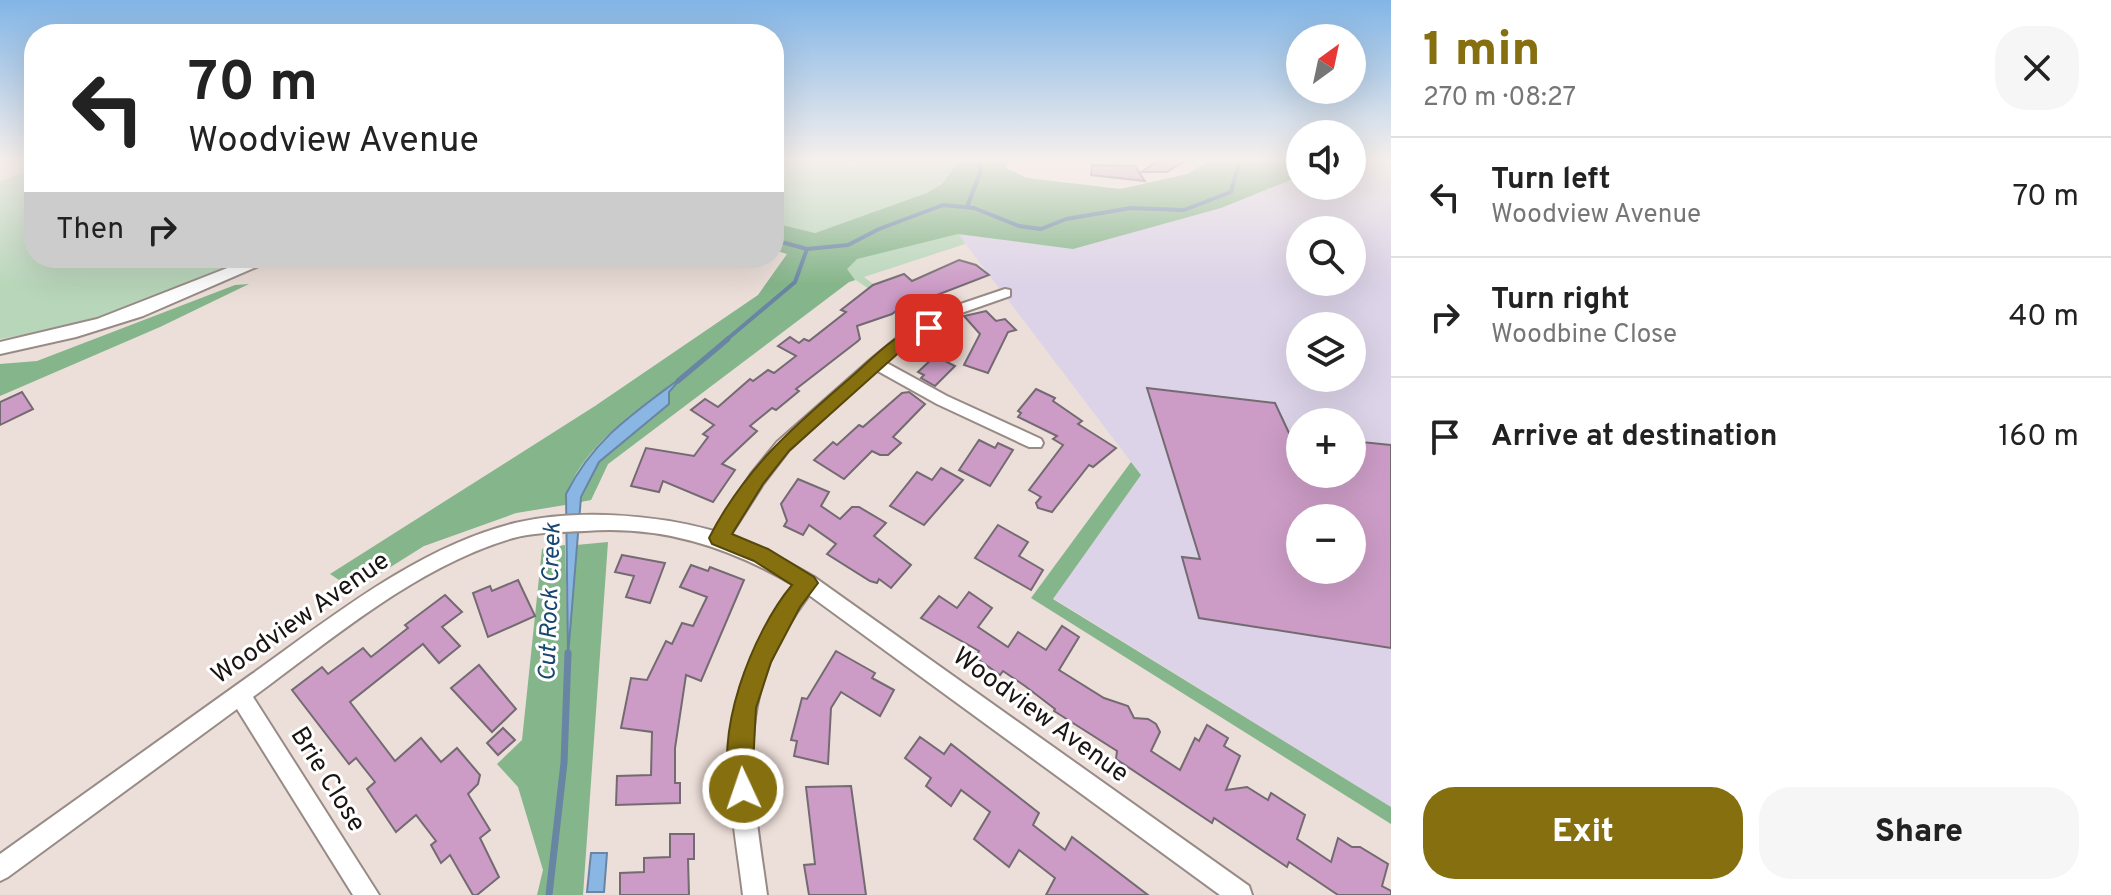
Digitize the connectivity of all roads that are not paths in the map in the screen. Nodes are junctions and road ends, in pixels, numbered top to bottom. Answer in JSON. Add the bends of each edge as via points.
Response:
{"nodes":[{"id":1,"x":244,"y":268,"type":"edge"},
{"id":2,"x":1005,"y":293,"type":"dead end"},
{"id":3,"x":0,"y":348,"type":"edge"},
{"id":4,"x":875,"y":363,"type":"junction"},
{"id":5,"x":1035,"y":443,"type":"dead end"},
{"id":6,"x":719,"y":538,"type":"junction"},
{"id":7,"x":807,"y":583,"type":"junction"},
{"id":8,"x":240,"y":695,"type":"junction"},
{"id":9,"x":0,"y":869,"type":"edge"},
{"id":10,"x":367,"y":895,"type":"edge"},
{"id":11,"x":755,"y":895,"type":"edge"},
{"id":12,"x":1240,"y":895,"type":"edge"}],
"edges":[{"from":1,"to":3,"type":"street","via":[[125,318]]},
{"from":2,"to":4,"type":"street","via":[[942,315]]},
{"from":4,"to":5,"type":"street"},
{"from":4,"to":6,"type":"street","via":[[783,446]]},
{"from":6,"to":7,"type":"street","name":"Woodview Avenue"},
{"from":6,"to":8,"type":"street","name":"Woodview Avenue","via":[[665,525],[591,522],[511,532],[373,598]]},
{"from":7,"to":11,"type":"street","via":[[761,660],[744,708],[740,765]]},
{"from":7,"to":12,"type":"street","name":"Woodview Avenue"},
{"from":8,"to":9,"type":"street","name":"Woodview Avenue"},
{"from":8,"to":10,"type":"street","name":"Brie Close"}]}
